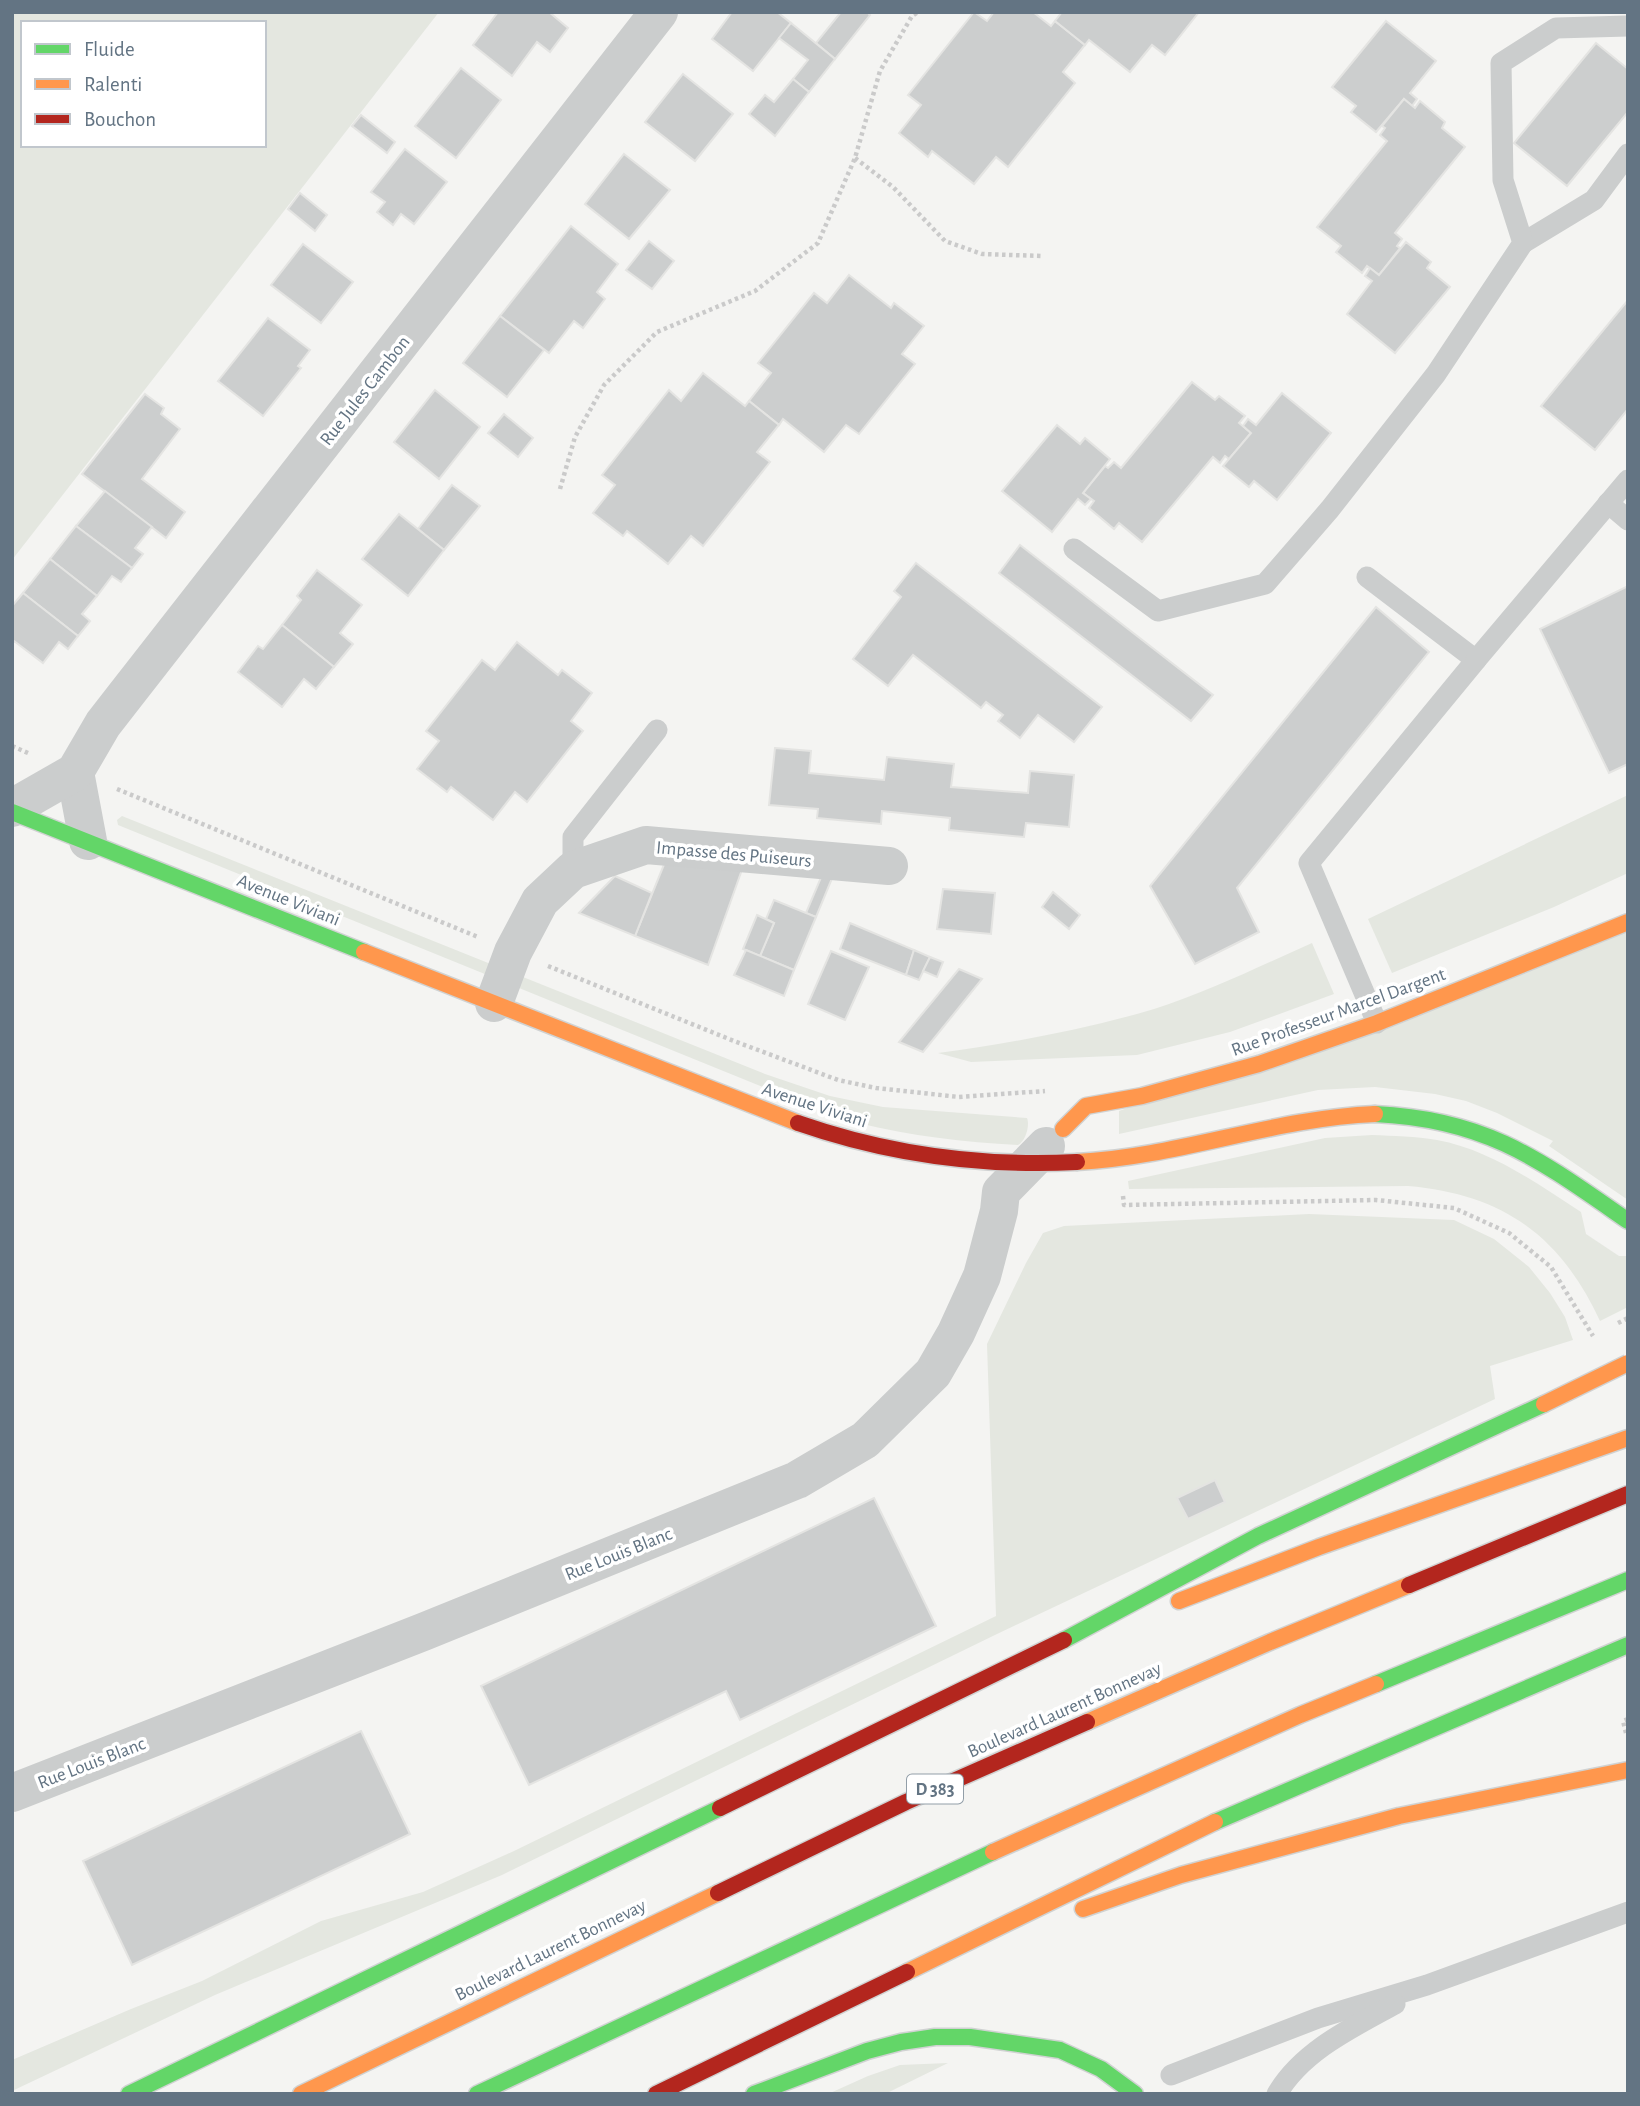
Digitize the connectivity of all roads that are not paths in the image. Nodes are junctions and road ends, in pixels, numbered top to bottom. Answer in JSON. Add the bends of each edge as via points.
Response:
{"nodes":[{"id":1,"x":659,"y":12,"type":"edge"},
{"id":2,"x":1628,"y":26,"type":"edge"},
{"id":3,"x":1628,"y":154,"type":"edge"},
{"id":4,"x":1523,"y":243,"type":"junction"},
{"id":5,"x":1628,"y":480,"type":"edge"},
{"id":6,"x":1608,"y":503,"type":"junction"},
{"id":7,"x":1628,"y":520,"type":"edge"},
{"id":8,"x":1074,"y":549,"type":"dead end"},
{"id":9,"x":1367,"y":577,"type":"dead end"},
{"id":10,"x":1476,"y":660,"type":"junction"},
{"id":11,"x":657,"y":730,"type":"dead end"},
{"id":12,"x":75,"y":772,"type":"junction"},
{"id":13,"x":12,"y":810,"type":"edge"},
{"id":14,"x":88,"y":841,"type":"junction"},
{"id":15,"x":889,"y":866,"type":"dead end"},
{"id":16,"x":573,"y":870,"type":"junction"},
{"id":17,"x":1628,"y":922,"type":"edge"},
{"id":18,"x":494,"y":1003,"type":"junction"},
{"id":19,"x":1377,"y":1023,"type":"junction"},
{"id":20,"x":1063,"y":1129,"type":"joint"},
{"id":21,"x":1029,"y":1164,"type":"junction"},
{"id":22,"x":1628,"y":1221,"type":"edge"},
{"id":23,"x":1628,"y":1363,"type":"edge"},
{"id":24,"x":1628,"y":1438,"type":"edge"},
{"id":25,"x":1628,"y":1494,"type":"edge"},
{"id":26,"x":1628,"y":1580,"type":"edge"},
{"id":27,"x":1628,"y":1645,"type":"edge"},
{"id":28,"x":1027,"y":1660,"type":"junction"},
{"id":29,"x":1628,"y":1772,"type":"edge"},
{"id":30,"x":12,"y":1793,"type":"edge"},
{"id":31,"x":1628,"y":1912,"type":"edge"},
{"id":32,"x":929,"y":1963,"type":"junction"},
{"id":33,"x":1427,"y":1986,"type":"junction"},
{"id":34,"x":1171,"y":2075,"type":"dead end"},
{"id":35,"x":129,"y":2094,"type":"edge"},
{"id":36,"x":300,"y":2094,"type":"edge"},
{"id":37,"x":477,"y":2094,"type":"edge"},
{"id":38,"x":656,"y":2094,"type":"edge"},
{"id":39,"x":754,"y":2094,"type":"edge"},
{"id":40,"x":1135,"y":2094,"type":"edge"},
{"id":41,"x":1277,"y":2094,"type":"edge"}],
"edges":[{"from":1,"to":12,"type":"street","name":"Rue Jules Cambon","via":[[103,724]]},
{"from":2,"to":4,"type":"lane","via":[[1556,28],[1501,63],[1503,180]]},
{"from":3,"to":4,"type":"lane","via":[[1594,200]]},
{"from":4,"to":8,"type":"lane","via":[[1436,374],[1265,584],[1158,611]]},
{"from":5,"to":6,"type":"lane"},
{"from":6,"to":7,"type":"lane"},
{"from":6,"to":10,"type":"lane"},
{"from":9,"to":10,"type":"lane"},
{"from":10,"to":19,"type":"lane","via":[[1309,863]]},
{"from":11,"to":16,"type":"lane","via":[[573,837]]},
{"from":12,"to":13,"type":"street","name":"Rue Jules Cambon"},
{"from":12,"to":14,"type":"street"},
{"from":13,"to":14,"type":"main road","name":"Avenue Viviani"},
{"from":14,"to":18,"type":"main road","name":"Avenue Viviani"},
{"from":15,"to":16,"type":"street","name":"Impasse des Puiseurs","via":[[646,845]]},
{"from":16,"to":18,"type":"street","name":"Impasse des Puiseurs","via":[[540,901],[513,952]]},
{"from":17,"to":19,"type":"main road","name":"Rue Professeur Marcel Dargent"},
{"from":18,"to":21,"type":"main road","name":"Avenue Viviani","via":[[793,1122],[864,1143],[950,1160]]},
{"from":19,"to":20,"type":"main road","name":"Rue Professeur Marcel Dargent","via":[[1259,1064],[1086,1106]]},
{"from":20,"to":21,"type":"street","name":"Rue Louis Blanc"},
{"from":21,"to":22,"type":"main road","name":"Avenue Viviani","via":[[1116,1160],[1343,1114],[1408,1115],[1472,1129],[1503,1142],[1559,1173]]},
{"from":21,"to":30,"type":"street","name":"Rue Louis Blanc","via":[[1001,1192],[982,1276],[933,1373],[865,1440],[797,1480]]},
{"from":23,"to":28,"type":"main road","bridge":true,"via":[[1258,1536]]},
{"from":24,"to":28,"type":"main road","via":[[1319,1547]]},
{"from":25,"to":36,"type":"main road","name":"Boulevard Laurent Bonnevay","number":"D 383","via":[[1270,1642],[906,1802]]},
{"from":26,"to":37,"type":"main road","via":[[1300,1716],[931,1878]]},
{"from":27,"to":32,"type":"main road","via":[[1209,1825]]},
{"from":28,"to":35,"type":"main road"},
{"from":29,"to":32,"type":"main road","via":[[1399,1816],[1181,1875]]},
{"from":31,"to":33,"type":"lane"},
{"from":32,"to":38,"type":"main road"},
{"from":33,"to":34,"type":"lane","via":[[1318,2018]]},
{"from":33,"to":41,"type":"lane","via":[[1311,2055]]},
{"from":39,"to":40,"type":"main road","via":[[867,2052],[935,2037],[970,2037],[1060,2050],[1101,2069]]}]}
